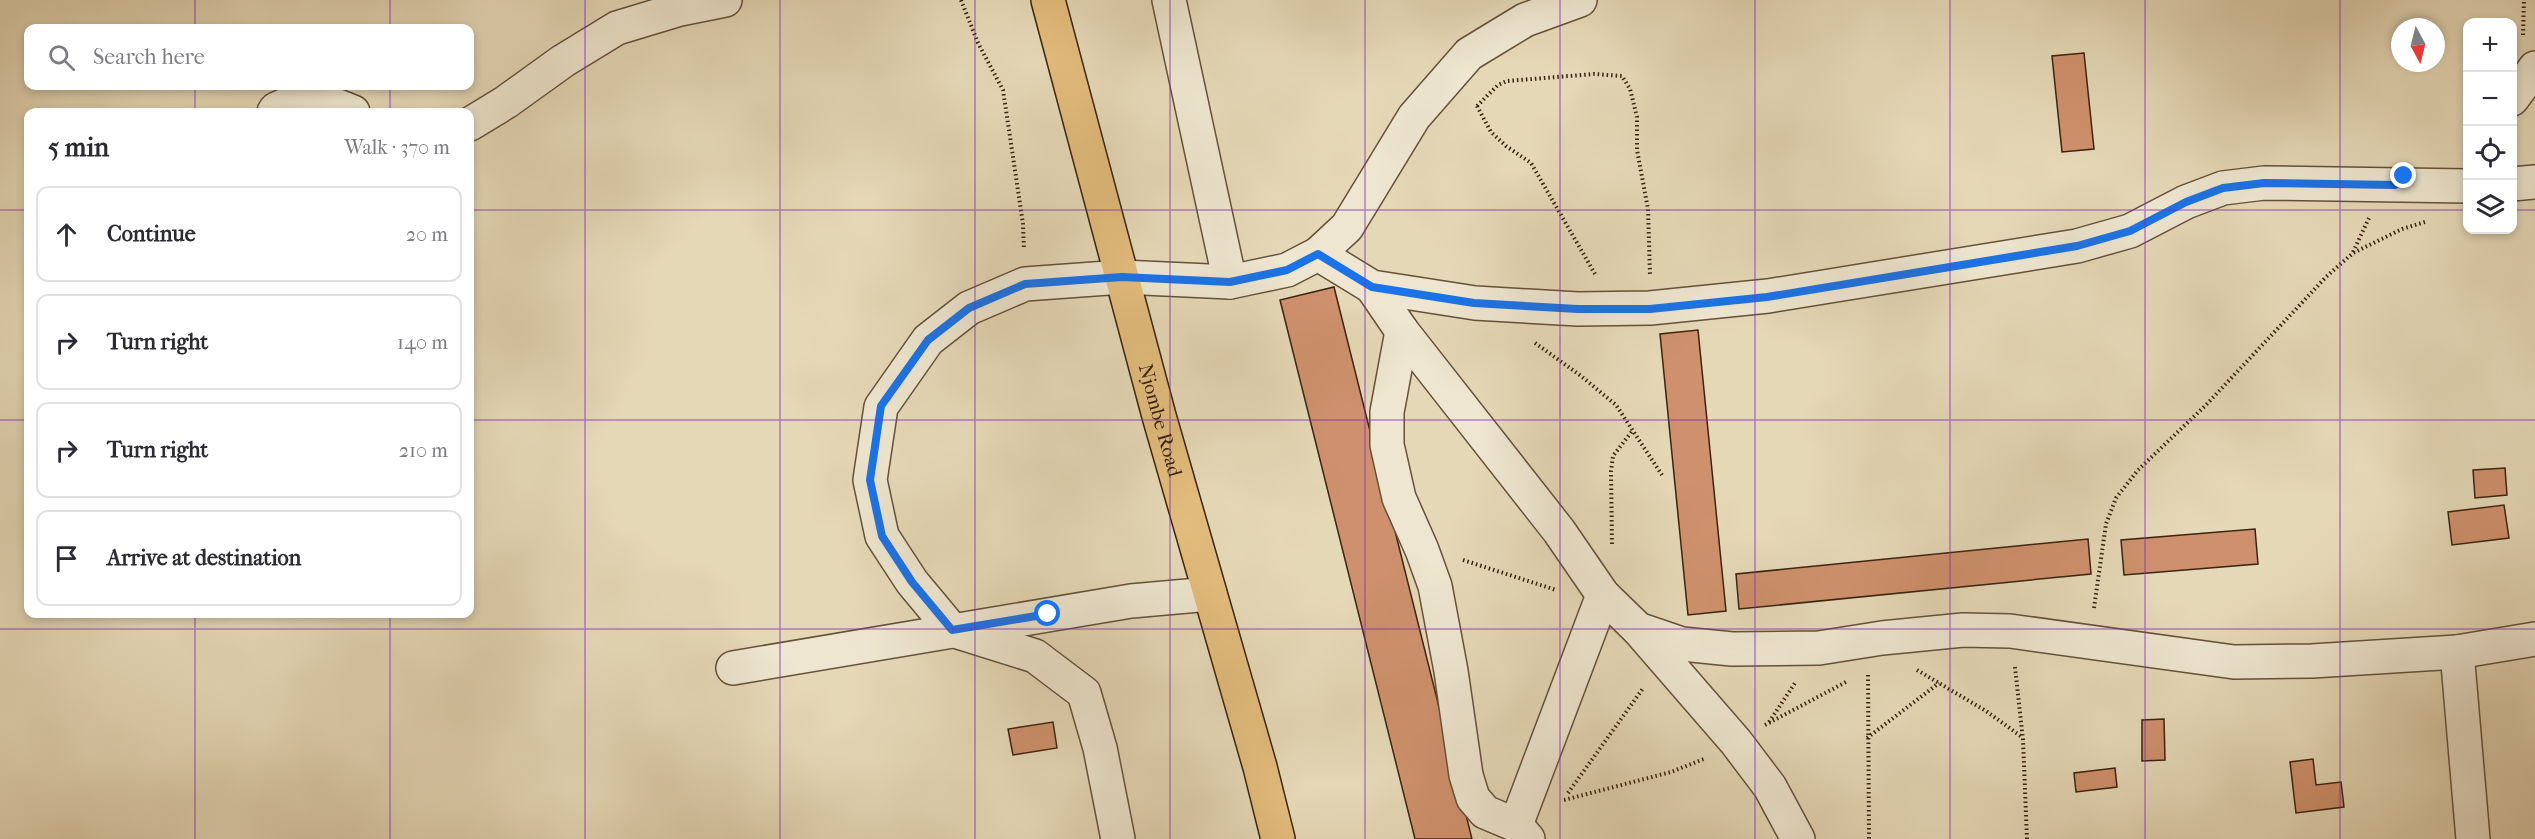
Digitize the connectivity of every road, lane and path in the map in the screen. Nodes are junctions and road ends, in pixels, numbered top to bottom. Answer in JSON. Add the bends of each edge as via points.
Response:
{"nodes":[{"id":1,"x":725,"y":0,"type":"edge"},
{"id":2,"x":961,"y":0,"type":"edge"},
{"id":3,"x":1048,"y":0,"type":"edge"},
{"id":4,"x":1169,"y":0,"type":"edge"},
{"id":5,"x":1580,"y":0,"type":"edge"},
{"id":6,"x":1469,"y":54,"type":"junction"},
{"id":7,"x":2535,"y":68,"type":"edge"},
{"id":8,"x":2517,"y":92,"type":"edge"},
{"id":9,"x":1477,"y":106,"type":"junction"},
{"id":10,"x":278,"y":108,"type":"edge"},
{"id":11,"x":343,"y":108,"type":"edge"},
{"id":12,"x":474,"y":122,"type":"edge"},
{"id":13,"x":2463,"y":166,"type":"edge"},
{"id":14,"x":2535,"y":182,"type":"edge"},
{"id":15,"x":2517,"y":184,"type":"edge"},
{"id":16,"x":2395,"y":185,"type":"junction"},
{"id":17,"x":2463,"y":186,"type":"edge"},
{"id":18,"x":2434,"y":219,"type":"dead end"},
{"id":19,"x":1318,"y":254,"type":"junction"},
{"id":20,"x":1122,"y":277,"type":"junction"},
{"id":21,"x":1230,"y":282,"type":"junction"},
{"id":22,"x":1025,"y":284,"type":"junction"},
{"id":23,"x":1372,"y":287,"type":"junction"},
{"id":24,"x":1614,"y":309,"type":"junction"},
{"id":25,"x":1650,"y":309,"type":"junction"},
{"id":26,"x":1402,"y":331,"type":"junction"},
{"id":27,"x":1533,"y":342,"type":"dead end"},
{"id":28,"x":1633,"y":430,"type":"junction"},
{"id":29,"x":1662,"y":475,"type":"dead end"},
{"id":30,"x":1422,"y":550,"type":"junction"},
{"id":31,"x":1210,"y":594,"type":"junction"},
{"id":32,"x":1601,"y":600,"type":"junction"},
{"id":33,"x":1638,"y":629,"type":"junction"},
{"id":34,"x":952,"y":630,"type":"junction"},
{"id":35,"x":2010,"y":631,"type":"junction"},
{"id":36,"x":2535,"y":639,"type":"edge"},
{"id":37,"x":2091,"y":642,"type":"junction"},
{"id":38,"x":2457,"y":651,"type":"junction"},
{"id":39,"x":1664,"y":660,"type":"junction"},
{"id":40,"x":1912,"y":667,"type":"dead end"},
{"id":41,"x":733,"y":668,"type":"dead end"},
{"id":42,"x":1858,"y":675,"type":"dead end"},
{"id":43,"x":1848,"y":681,"type":"dead end"},
{"id":44,"x":1939,"y":684,"type":"junction"},
{"id":45,"x":1868,"y":738,"type":"junction"},
{"id":46,"x":2022,"y":738,"type":"junction"},
{"id":47,"x":1736,"y":742,"type":"junction"},
{"id":48,"x":1563,"y":800,"type":"junction"},
{"id":49,"x":1558,"y":810,"type":"dead end"},
{"id":50,"x":1522,"y":832,"type":"edge"},
{"id":51,"x":1118,"y":839,"type":"edge"},
{"id":52,"x":1278,"y":839,"type":"edge"},
{"id":53,"x":1798,"y":839,"type":"edge"},
{"id":54,"x":1869,"y":839,"type":"edge"},
{"id":55,"x":2027,"y":839,"type":"edge"},
{"id":56,"x":2473,"y":839,"type":"edge"}],
"edges":[{"from":1,"to":12,"type":"street","via":[[617,28]]},
{"from":2,"to":22,"type":"path","via":[[1003,90],[1023,225]]},
{"from":3,"to":20,"type":"highway","name":"Njombe Road"},
{"from":4,"to":21,"type":"street"},
{"from":5,"to":6,"type":"street","via":[[1525,20]]},
{"from":6,"to":9,"type":"path"},
{"from":6,"to":19,"type":"street","via":[[1414,117],[1347,227]]},
{"from":7,"to":8,"type":"street"},
{"from":9,"to":24,"type":"path","via":[[1491,132],[1531,163]]},
{"from":9,"to":25,"type":"path","via":[[1507,81],[1594,74],[1622,76],[1630,89],[1637,117],[1637,150],[1648,209]]},
{"from":10,"to":11,"type":"street","via":[[295,101]]},
{"from":13,"to":16,"type":"street","via":[[2417,168]]},
{"from":14,"to":15,"type":"street"},
{"from":16,"to":17,"type":"street"},
{"from":16,"to":25,"type":"street","via":[[2264,183],[2223,188],[2130,231],[2077,246],[1767,297]]},
{"from":18,"to":37,"type":"path","via":[[2353,253],[2138,470],[2116,498],[2106,524]]},
{"from":19,"to":21,"type":"street","via":[[1287,270]]},
{"from":19,"to":23,"type":"street"},
{"from":20,"to":21,"type":"street"},
{"from":20,"to":22,"type":"street"},
{"from":20,"to":31,"type":"highway","name":"Njombe Road"},
{"from":22,"to":34,"type":"street","via":[[969,308],[928,340],[881,406],[870,480],[882,536],[912,582]]},
{"from":23,"to":24,"type":"street","via":[[1474,303]]},
{"from":23,"to":26,"type":"street"},
{"from":24,"to":25,"type":"street"},
{"from":26,"to":30,"type":"street","via":[[1387,412],[1387,445],[1399,498]]},
{"from":26,"to":32,"type":"street","via":[[1523,484]]},
{"from":27,"to":28,"type":"path","via":[[1616,405]]},
{"from":28,"to":29,"type":"path"},
{"from":28,"to":32,"type":"path","via":[[1613,456],[1614,532]]},
{"from":30,"to":32,"type":"path"},
{"from":30,"to":50,"type":"street","via":[[1435,586],[1473,798],[1485,812]]},
{"from":31,"to":34,"type":"street","via":[[1131,601]]},
{"from":31,"to":52,"type":"highway","name":"Njombe Road"},
{"from":32,"to":33,"type":"street"},
{"from":32,"to":50,"type":"street"},
{"from":33,"to":35,"type":"street","via":[[1682,644],[1732,649],[1819,648],[1964,630]]},
{"from":33,"to":39,"type":"street"},
{"from":34,"to":41,"type":"street"},
{"from":34,"to":51,"type":"street","via":[[1035,656],[1084,693],[1100,748]]},
{"from":35,"to":37,"type":"street"},
{"from":35,"to":46,"type":"path"},
{"from":36,"to":38,"type":"street"},
{"from":37,"to":38,"type":"street","via":[[2234,662]]},
{"from":38,"to":56,"type":"street"},
{"from":39,"to":47,"type":"street"},
{"from":39,"to":48,"type":"path"},
{"from":40,"to":44,"type":"path"},
{"from":42,"to":45,"type":"path","via":[[1868,670]]},
{"from":43,"to":47,"type":"path"},
{"from":44,"to":45,"type":"path"},
{"from":44,"to":46,"type":"path"},
{"from":45,"to":54,"type":"path"},
{"from":46,"to":55,"type":"path"},
{"from":47,"to":48,"type":"path","via":[[1671,772]]},
{"from":47,"to":53,"type":"street","via":[[1770,788]]},
{"from":48,"to":49,"type":"path"}]}
